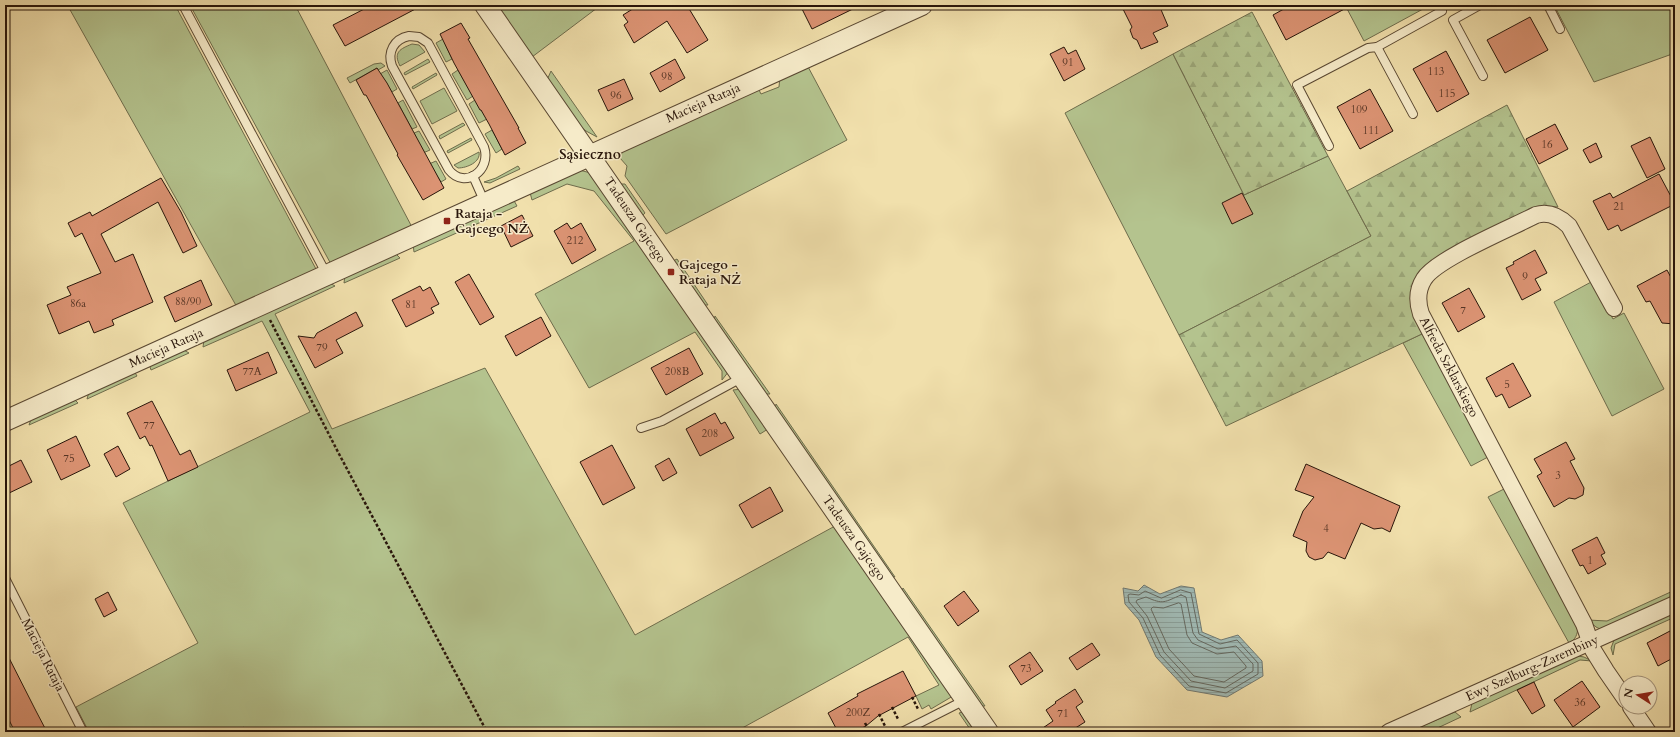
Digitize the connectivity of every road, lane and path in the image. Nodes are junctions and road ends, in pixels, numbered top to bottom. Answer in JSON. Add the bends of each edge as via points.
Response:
{"nodes":[{"id":1,"x":183,"y":5,"type":"edge"},
{"id":2,"x":486,"y":5,"type":"edge"},
{"id":3,"x":922,"y":5,"type":"edge"},
{"id":4,"x":1480,"y":5,"type":"edge"},
{"id":5,"x":1548,"y":5,"type":"edge"},
{"id":6,"x":1440,"y":8,"type":"edge"},
{"id":7,"x":1458,"y":17,"type":"junction"},
{"id":8,"x":1560,"y":29,"type":"dead end"},
{"id":9,"x":1377,"y":47,"type":"junction"},
{"id":10,"x":1482,"y":76,"type":"dead end"},
{"id":11,"x":1413,"y":114,"type":"dead end"},
{"id":12,"x":1329,"y":146,"type":"dead end"},
{"id":13,"x":590,"y":154,"type":"junction"},
{"id":14,"x":473,"y":176,"type":"junction"},
{"id":15,"x":485,"y":203,"type":"junction"},
{"id":16,"x":328,"y":275,"type":"junction"},
{"id":17,"x":263,"y":304,"type":"junction"},
{"id":18,"x":1614,"y":308,"type":"dead end"},
{"id":19,"x":743,"y":376,"type":"junction"},
{"id":20,"x":5,"y":421,"type":"edge"},
{"id":21,"x":641,"y":428,"type":"dead end"},
{"id":22,"x":5,"y":578,"type":"edge"},
{"id":23,"x":1675,"y":604,"type":"edge"},
{"id":24,"x":1590,"y":643,"type":"junction"},
{"id":25,"x":1618,"y":688,"type":"edge"},
{"id":26,"x":912,"y":697,"type":"dead end"},
{"id":27,"x":966,"y":700,"type":"junction"},
{"id":28,"x":892,"y":707,"type":"dead end"},
{"id":29,"x":920,"y":713,"type":"dead end"},
{"id":30,"x":879,"y":714,"type":"dead end"},
{"id":31,"x":1636,"y":715,"type":"edge"},
{"id":32,"x":865,"y":723,"type":"dead end"},
{"id":33,"x":900,"y":723,"type":"dead end"},
{"id":34,"x":887,"y":730,"type":"dead end"},
{"id":35,"x":83,"y":732,"type":"edge"},
{"id":36,"x":487,"y":732,"type":"edge"},
{"id":37,"x":870,"y":732,"type":"edge"},
{"id":38,"x":902,"y":732,"type":"edge"},
{"id":39,"x":988,"y":732,"type":"edge"},
{"id":40,"x":1389,"y":732,"type":"edge"},
{"id":41,"x":1648,"y":732,"type":"edge"}],
"edges":[{"from":1,"to":16,"type":"lane"},
{"from":2,"to":13,"type":"street","name":"Tadeusza Gajcego"},
{"from":3,"to":13,"type":"street","name":"Macieja Rataja"},
{"from":4,"to":7,"type":"lane"},
{"from":5,"to":8,"type":"lane"},
{"from":6,"to":7,"type":"lane"},
{"from":6,"to":9,"type":"lane"},
{"from":7,"to":10,"type":"lane","via":[[1453,20]]},
{"from":9,"to":11,"type":"lane"},
{"from":9,"to":12,"type":"lane","via":[[1368,48],[1297,85]]},
{"from":13,"to":15,"type":"street","name":"Macieja Rataja"},
{"from":13,"to":19,"type":"street","name":"Tadeusza Gajcego"},
{"from":14,"to":14,"type":"lane","via":[[463,178],[449,170],[392,66],[391,52],[393,46],[401,39],[413,36],[428,43],[484,147],[486,161]]},
{"from":14,"to":15,"type":"lane"},
{"from":15,"to":16,"type":"street","name":"Macieja Rataja"},
{"from":16,"to":17,"type":"street","name":"Macieja Rataja"},
{"from":17,"to":20,"type":"street","name":"Macieja Rataja"},
{"from":17,"to":36,"type":"path","via":[[338,452]]},
{"from":18,"to":24,"type":"street","name":"Alfreda Szklarskiego","via":[[1569,226],[1564,220],[1549,213],[1536,215],[1436,266],[1424,278],[1418,292],[1421,314],[1584,624]]},
{"from":19,"to":21,"type":"lane","via":[[662,421]]},
{"from":19,"to":27,"type":"street","name":"Tadeusza Gajcego"},
{"from":22,"to":35,"type":"lane","name":"Macieja Rataja"},
{"from":23,"to":24,"type":"street","name":"Ewy Szelburg-Zarembiny"},
{"from":24,"to":25,"type":"street","name":"Alfreda Szklarskiego"},
{"from":24,"to":40,"type":"street","name":"Ewy Szelburg-Zarembiny"},
{"from":26,"to":29,"type":"path"},
{"from":27,"to":38,"type":"lane"},
{"from":27,"to":39,"type":"street","name":"Tadeusza Gajcego"},
{"from":28,"to":33,"type":"path"},
{"from":30,"to":34,"type":"path"},
{"from":31,"to":41,"type":"street"},
{"from":32,"to":37,"type":"path"}]}
